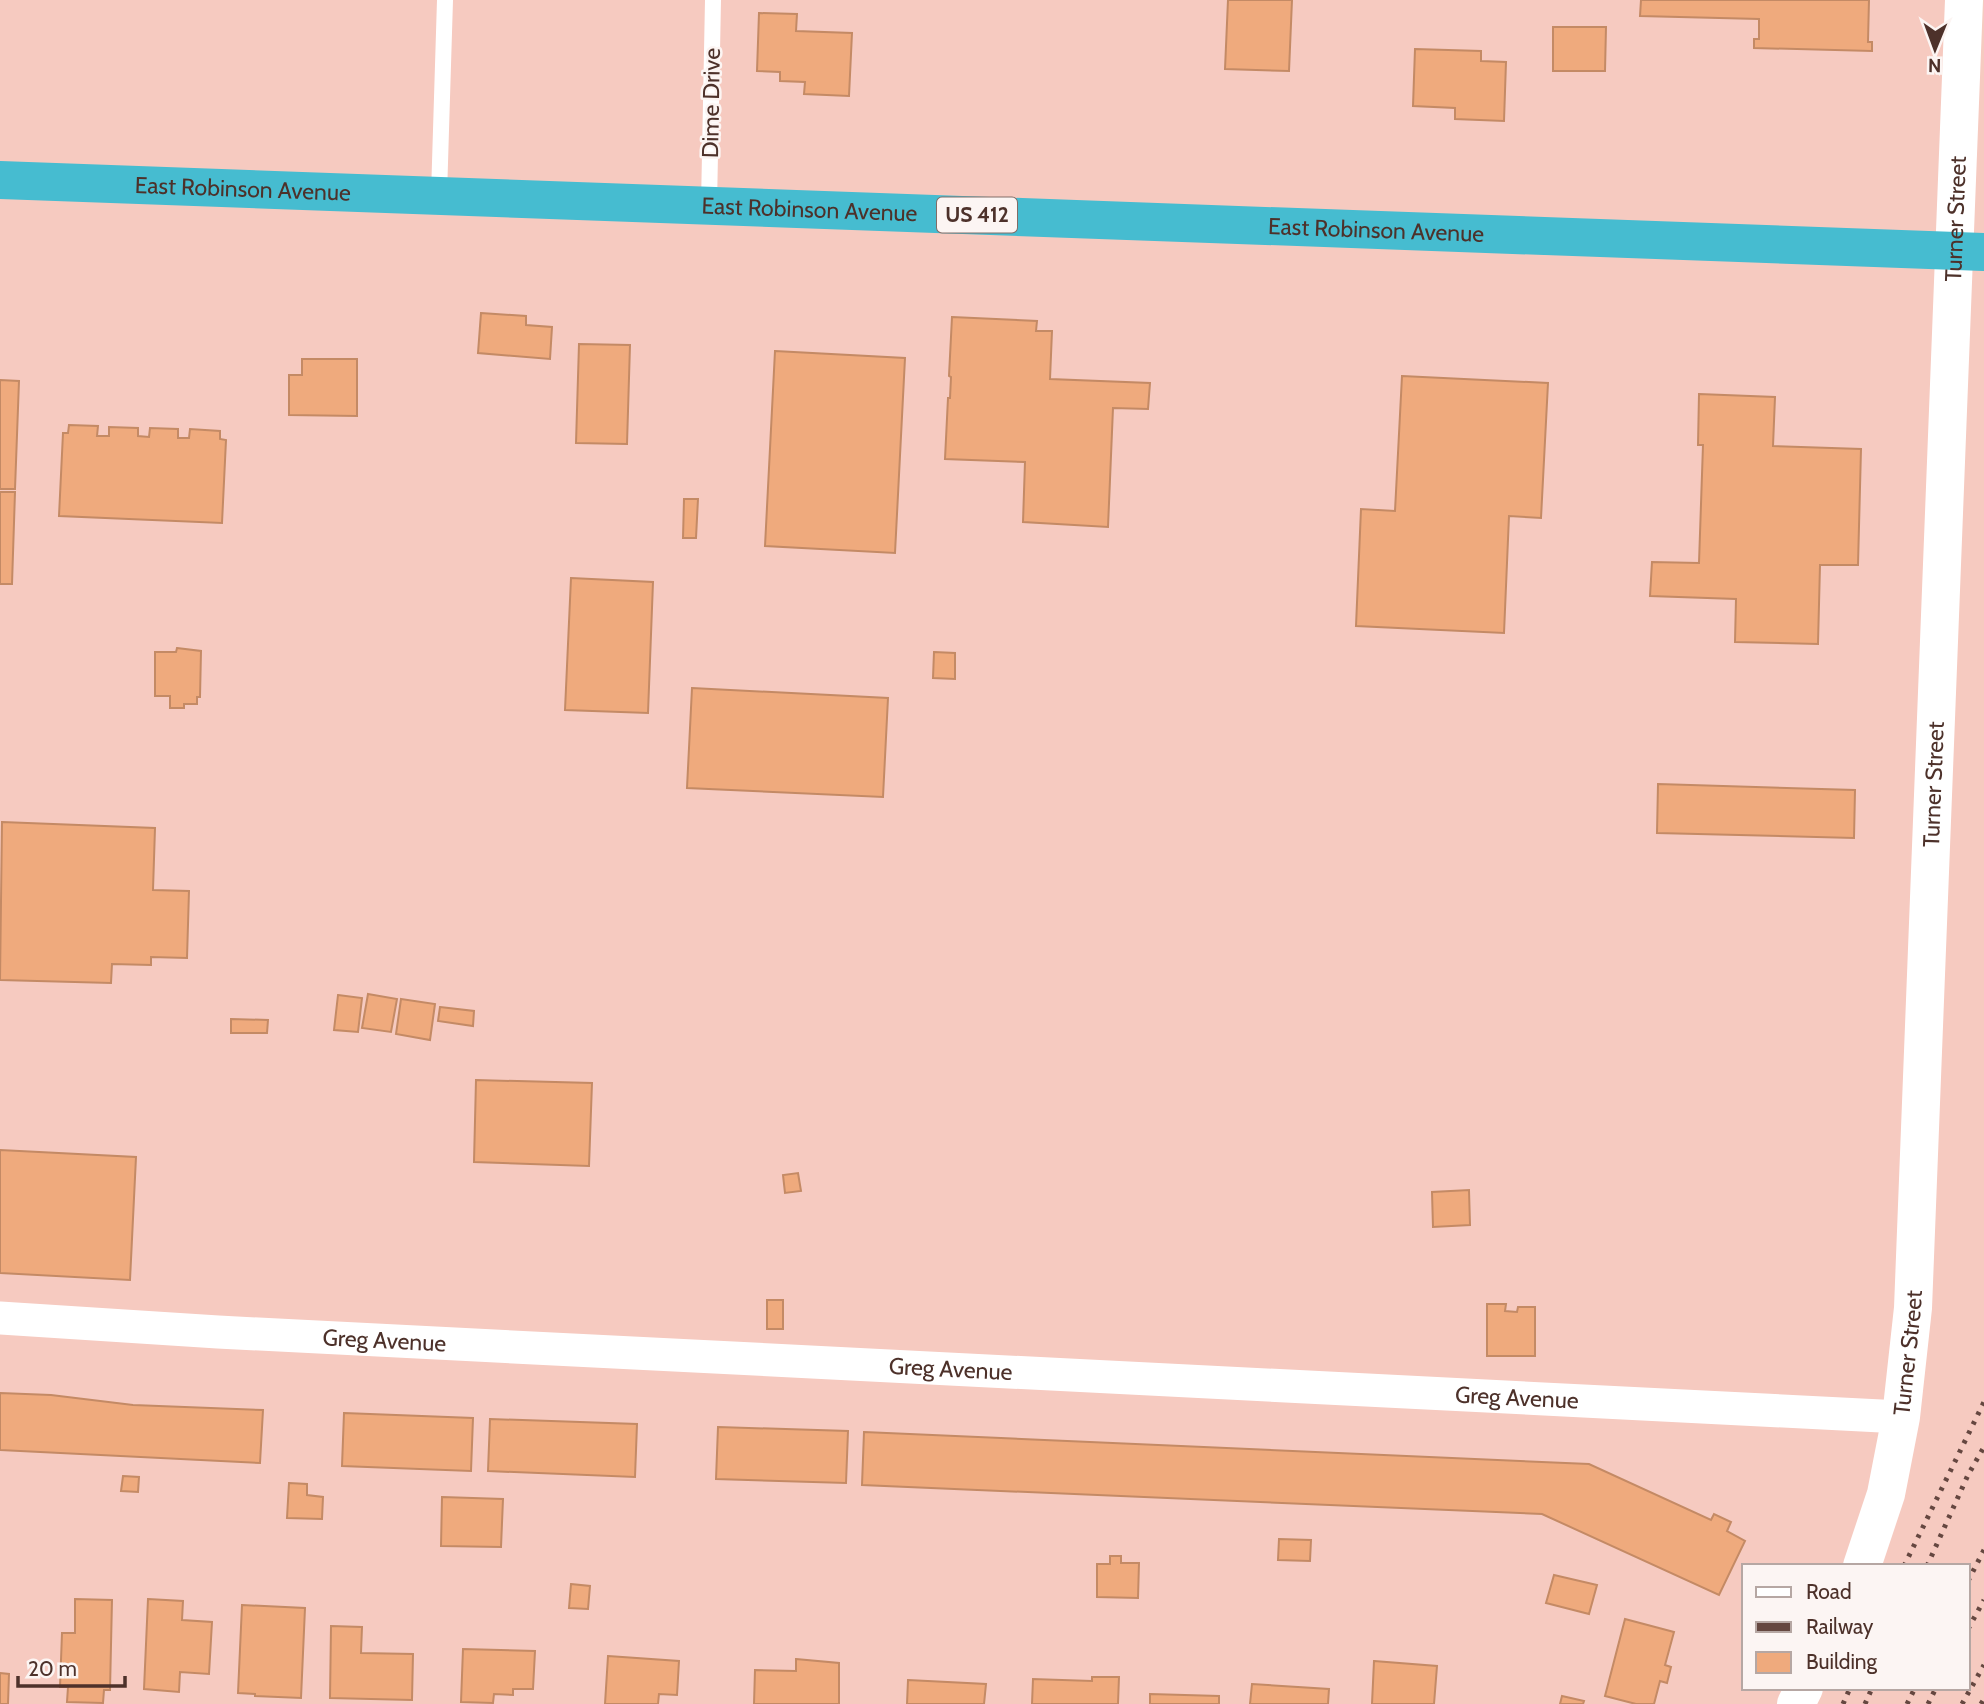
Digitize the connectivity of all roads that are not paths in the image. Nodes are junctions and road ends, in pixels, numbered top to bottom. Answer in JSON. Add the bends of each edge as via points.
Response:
{"nodes":[{"id":1,"x":445,"y":0,"type":"edge"},
{"id":2,"x":713,"y":0,"type":"edge"},
{"id":3,"x":1964,"y":0,"type":"edge"},
{"id":4,"x":0,"y":180,"type":"edge"},
{"id":5,"x":439,"y":195,"type":"junction"},
{"id":6,"x":709,"y":205,"type":"junction"},
{"id":7,"x":1969,"y":252,"type":"edge"},
{"id":8,"x":0,"y":1318,"type":"edge"},
{"id":9,"x":1901,"y":1417,"type":"junction"},
{"id":10,"x":1863,"y":1564,"type":"edge"}],
"edges":[{"from":1,"to":5,"type":"lane"},
{"from":2,"to":6,"type":"lane","name":"Dime Drive"},
{"from":3,"to":7,"type":"street","name":"Turner Street"},
{"from":4,"to":5,"type":"highway","name":"East Robinson Avenue","number":"US 412"},
{"from":5,"to":6,"type":"highway","name":"East Robinson Avenue","number":"US 412"},
{"from":6,"to":7,"type":"highway","name":"East Robinson Avenue","number":"US 412"},
{"from":7,"to":9,"type":"street","name":"Turner Street","via":[[1913,1308]]},
{"from":8,"to":9,"type":"street","name":"Greg Avenue"},
{"from":9,"to":10,"type":"street","name":"Turner Street","via":[[1886,1494]]}]}
